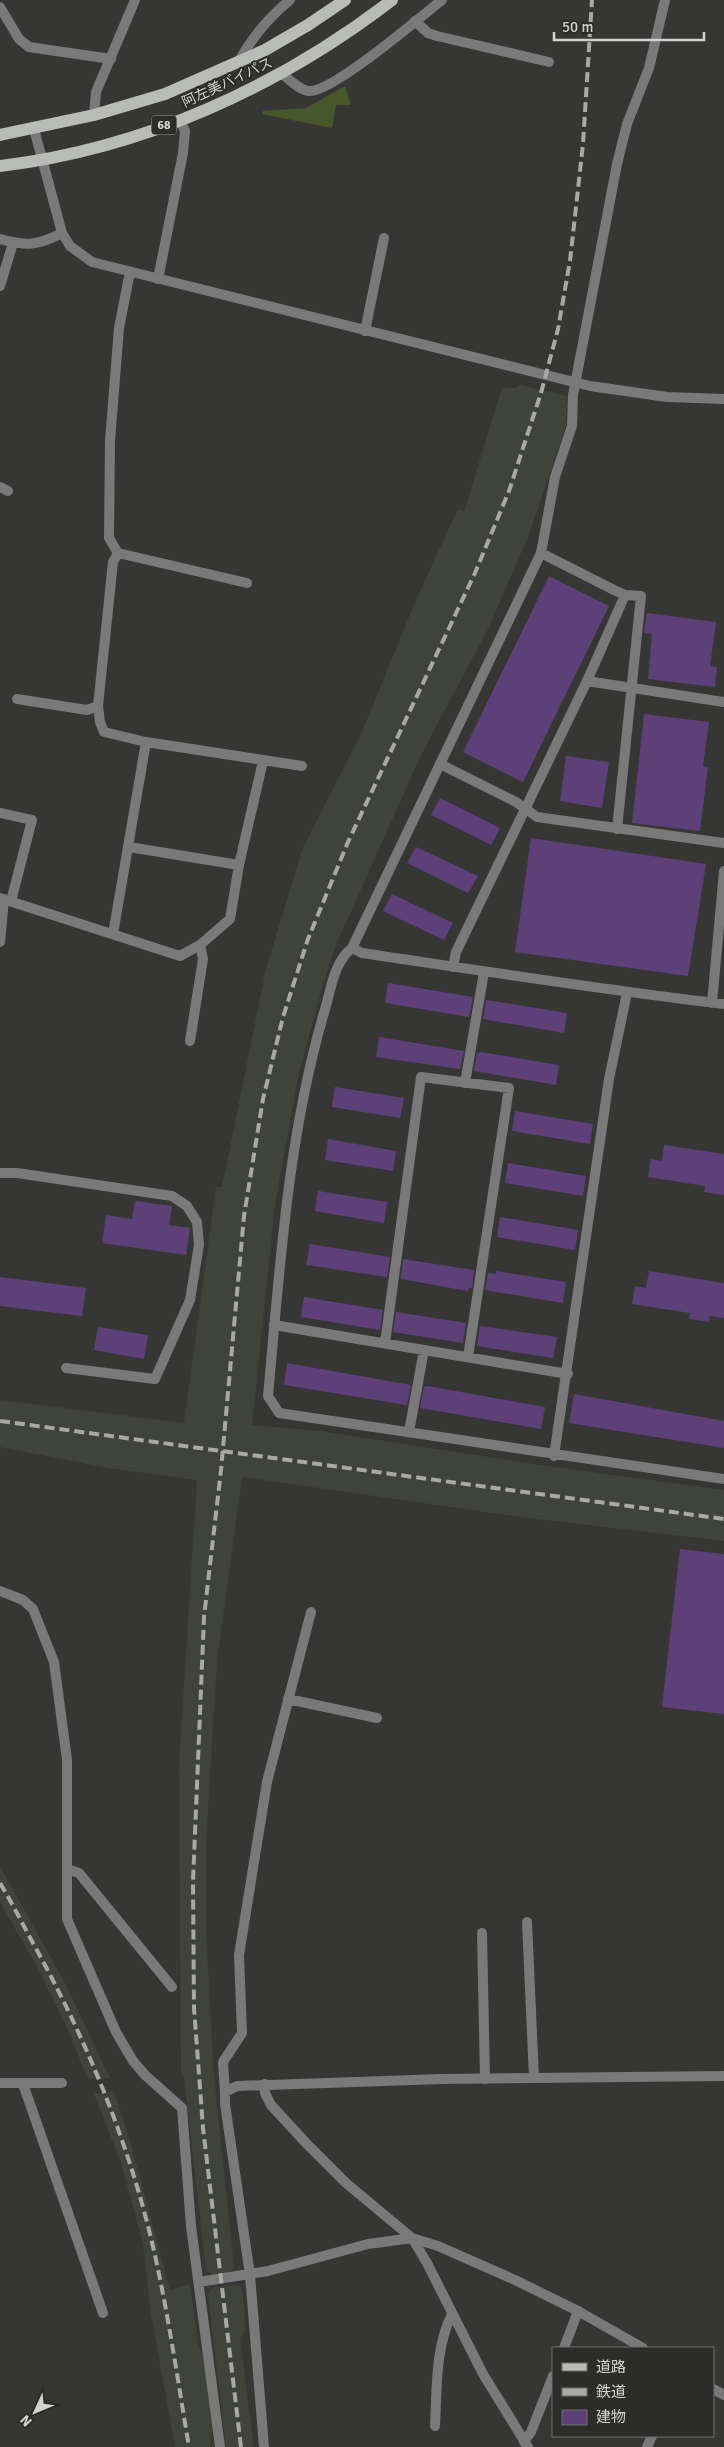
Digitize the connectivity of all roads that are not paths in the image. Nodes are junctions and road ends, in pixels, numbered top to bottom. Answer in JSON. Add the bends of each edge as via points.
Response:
{"nodes":[{"id":1,"x":135,"y":0,"type":"edge"},
{"id":2,"x":290,"y":0,"type":"edge"},
{"id":3,"x":345,"y":0,"type":"edge"},
{"id":4,"x":392,"y":0,"type":"edge"},
{"id":5,"x":442,"y":0,"type":"edge"},
{"id":6,"x":665,"y":0,"type":"edge"},
{"id":7,"x":0,"y":7,"type":"edge"},
{"id":8,"x":415,"y":21,"type":"junction"},
{"id":9,"x":110,"y":59,"type":"junction"},
{"id":10,"x":549,"y":62,"type":"dead end"},
{"id":11,"x":238,"y":63,"type":"junction"},
{"id":12,"x":281,"y":73,"type":"junction"},
{"id":13,"x":94,"y":115,"type":"junction"},
{"id":14,"x":180,"y":120,"type":"junction"},
{"id":15,"x":34,"y":129,"type":"junction"},
{"id":16,"x":0,"y":135,"type":"edge"},
{"id":17,"x":43,"y":159,"type":"junction"},
{"id":18,"x":0,"y":166,"type":"edge"},
{"id":19,"x":62,"y":233,"type":"junction"},
{"id":20,"x":384,"y":238,"type":"dead end"},
{"id":21,"x":0,"y":240,"type":"edge"},
{"id":22,"x":14,"y":243,"type":"junction"},
{"id":23,"x":130,"y":272,"type":"junction"},
{"id":24,"x":158,"y":280,"type":"junction"},
{"id":25,"x":0,"y":286,"type":"edge"},
{"id":26,"x":366,"y":331,"type":"junction"},
{"id":27,"x":577,"y":383,"type":"junction"},
{"id":28,"x":724,"y":399,"type":"edge"},
{"id":29,"x":118,"y":553,"type":"junction"},
{"id":30,"x":541,"y":553,"type":"junction"},
{"id":31,"x":247,"y":583,"type":"dead end"},
{"id":32,"x":625,"y":595,"type":"junction"},
{"id":33,"x":587,"y":681,"type":"junction"},
{"id":34,"x":631,"y":688,"type":"junction"},
{"id":35,"x":17,"y":699,"type":"dead end"},
{"id":36,"x":724,"y":702,"type":"edge"},
{"id":37,"x":98,"y":706,"type":"junction"},
{"id":38,"x":146,"y":742,"type":"junction"},
{"id":39,"x":263,"y":761,"type":"junction"},
{"id":40,"x":440,"y":764,"type":"junction"},
{"id":41,"x":302,"y":766,"type":"dead end"},
{"id":42,"x":525,"y":808,"type":"junction"},
{"id":43,"x":0,"y":813,"type":"edge"},
{"id":44,"x":617,"y":829,"type":"junction"},
{"id":45,"x":724,"y":844,"type":"edge"},
{"id":46,"x":130,"y":847,"type":"junction"},
{"id":47,"x":239,"y":864,"type":"junction"},
{"id":48,"x":724,"y":871,"type":"edge"},
{"id":49,"x":5,"y":899,"type":"edge"},
{"id":50,"x":113,"y":934,"type":"junction"},
{"id":51,"x":0,"y":942,"type":"edge"},
{"id":52,"x":200,"y":945,"type":"junction"},
{"id":53,"x":352,"y":948,"type":"junction"},
{"id":54,"x":453,"y":967,"type":"junction"},
{"id":55,"x":484,"y":972,"type":"junction"},
{"id":56,"x":627,"y":993,"type":"junction"},
{"id":57,"x":712,"y":1003,"type":"junction"},
{"id":58,"x":724,"y":1004,"type":"edge"},
{"id":59,"x":190,"y":1041,"type":"dead end"},
{"id":60,"x":465,"y":1084,"type":"junction"},
{"id":61,"x":0,"y":1174,"type":"edge"},
{"id":62,"x":274,"y":1325,"type":"junction"},
{"id":63,"x":385,"y":1343,"type":"junction"},
{"id":64,"x":424,"y":1350,"type":"junction"},
{"id":65,"x":468,"y":1357,"type":"junction"},
{"id":66,"x":66,"y":1368,"type":"dead end"},
{"id":67,"x":568,"y":1374,"type":"junction"},
{"id":68,"x":409,"y":1432,"type":"junction"},
{"id":69,"x":554,"y":1456,"type":"junction"},
{"id":70,"x":724,"y":1480,"type":"edge"},
{"id":71,"x":0,"y":1591,"type":"edge"},
{"id":72,"x":311,"y":1612,"type":"dead end"},
{"id":73,"x":288,"y":1699,"type":"junction"},
{"id":74,"x":377,"y":1718,"type":"dead end"},
{"id":75,"x":67,"y":1869,"type":"junction"},
{"id":76,"x":527,"y":1922,"type":"dead end"},
{"id":77,"x":482,"y":1933,"type":"dead end"},
{"id":78,"x":172,"y":1987,"type":"dead end"},
{"id":79,"x":724,"y":2076,"type":"edge"},
{"id":80,"x":534,"y":2078,"type":"junction"},
{"id":81,"x":485,"y":2079,"type":"junction"},
{"id":82,"x":0,"y":2083,"type":"edge"},
{"id":83,"x":62,"y":2083,"type":"dead end"},
{"id":84,"x":24,"y":2084,"type":"junction"},
{"id":85,"x":265,"y":2084,"type":"junction"},
{"id":86,"x":224,"y":2092,"type":"junction"},
{"id":87,"x":412,"y":2238,"type":"junction"},
{"id":88,"x":250,"y":2274,"type":"junction"},
{"id":89,"x":199,"y":2282,"type":"junction"},
{"id":90,"x":578,"y":2311,"type":"junction"},
{"id":91,"x":103,"y":2313,"type":"dead end"},
{"id":92,"x":452,"y":2314,"type":"junction"},
{"id":93,"x":564,"y":2347,"type":"edge"},
{"id":94,"x":641,"y":2347,"type":"edge"},
{"id":95,"x":552,"y":2379,"type":"edge"},
{"id":96,"x":435,"y":2426,"type":"dead end"},
{"id":97,"x":526,"y":2444,"type":"edge"},
{"id":98,"x":220,"y":2447,"type":"edge"},
{"id":99,"x":264,"y":2447,"type":"edge"}],
"edges":[{"from":1,"to":9,"type":"street"},
{"from":2,"to":11,"type":"street","via":[[265,23]]},
{"from":3,"to":11,"type":"main road","name":"阿左美バイパス","number":"68","via":[[285,39]]},
{"from":4,"to":12,"type":"main road","name":"阿左美バイパス","number":"68","via":[[348,34]]},
{"from":5,"to":8,"type":"street"},
{"from":6,"to":27,"type":"street","via":[[649,68],[627,124],[617,164]]},
{"from":7,"to":9,"type":"street","via":[[18,39],[29,47]]},
{"from":8,"to":10,"type":"street","via":[[428,33],[437,36]]},
{"from":8,"to":12,"type":"street","via":[[353,70],[312,91],[304,90]]},
{"from":9,"to":13,"type":"street","via":[[96,92]]},
{"from":11,"to":13,"type":"main road","name":"阿左美バイパス","number":"68","via":[[165,94]]},
{"from":12,"to":14,"type":"main road","name":"阿左美バイパス","number":"68","via":[[242,94]]},
{"from":13,"to":15,"type":"main road","name":"阿左美バイパス","number":"68"},
{"from":14,"to":17,"type":"main road","name":"阿左美バイパス","number":"68"},
{"from":14,"to":24,"type":"street","via":[[185,131],[184,153]]},
{"from":15,"to":16,"type":"main road","name":"阿左美バイパス","number":"68"},
{"from":15,"to":17,"type":"street"},
{"from":17,"to":18,"type":"main road","name":"阿左美バイパス","number":"68"},
{"from":17,"to":19,"type":"street"},
{"from":19,"to":22,"type":"street","via":[[38,244]]},
{"from":19,"to":23,"type":"street","via":[[70,246],[87,259]]},
{"from":20,"to":26,"type":"street"},
{"from":21,"to":22,"type":"street"},
{"from":22,"to":25,"type":"street"},
{"from":23,"to":24,"type":"street"},
{"from":23,"to":29,"type":"street","via":[[119,328],[110,441],[109,538]]},
{"from":24,"to":26,"type":"street"},
{"from":26,"to":27,"type":"street"},
{"from":27,"to":28,"type":"street","via":[[645,395]]},
{"from":27,"to":30,"type":"street","via":[[573,395],[572,426],[555,477]]},
{"from":29,"to":31,"type":"street"},
{"from":29,"to":37,"type":"street","via":[[113,562]]},
{"from":30,"to":32,"type":"street"},
{"from":30,"to":40,"type":"street"},
{"from":32,"to":33,"type":"street"},
{"from":32,"to":34,"type":"street","via":[[641,596]]},
{"from":33,"to":34,"type":"street"},
{"from":33,"to":42,"type":"street"},
{"from":34,"to":36,"type":"street"},
{"from":34,"to":44,"type":"street"},
{"from":35,"to":37,"type":"street","via":[[87,710]]},
{"from":37,"to":38,"type":"street","via":[[104,732]]},
{"from":38,"to":39,"type":"street"},
{"from":38,"to":46,"type":"street"},
{"from":39,"to":41,"type":"street"},
{"from":39,"to":47,"type":"street"},
{"from":40,"to":42,"type":"street"},
{"from":40,"to":53,"type":"street"},
{"from":42,"to":44,"type":"street","via":[[537,817]]},
{"from":42,"to":54,"type":"street","via":[[456,952]]},
{"from":43,"to":49,"type":"street","via":[[32,820]]},
{"from":44,"to":45,"type":"street"},
{"from":46,"to":47,"type":"street"},
{"from":46,"to":50,"type":"street"},
{"from":47,"to":52,"type":"street","via":[[230,919]]},
{"from":48,"to":57,"type":"street"},
{"from":49,"to":50,"type":"street"},
{"from":49,"to":51,"type":"street"},
{"from":50,"to":52,"type":"street","via":[[180,956]]},
{"from":52,"to":59,"type":"street","via":[[203,959]]},
{"from":53,"to":54,"type":"street","via":[[362,953]]},
{"from":53,"to":62,"type":"street","via":[[339,964],[315,1043],[290,1174]]},
{"from":54,"to":55,"type":"street"},
{"from":55,"to":56,"type":"street"},
{"from":55,"to":60,"type":"street"},
{"from":56,"to":57,"type":"street"},
{"from":56,"to":67,"type":"street","via":[[609,1079]]},
{"from":57,"to":58,"type":"street"},
{"from":60,"to":63,"type":"street","via":[[421,1077]]},
{"from":60,"to":65,"type":"street","via":[[509,1088]]},
{"from":61,"to":66,"type":"street","via":[[172,1196],[187,1206],[197,1222],[198,1245],[190,1300],[155,1379]]},
{"from":62,"to":63,"type":"street"},
{"from":62,"to":68,"type":"street","via":[[268,1396],[279,1412]]},
{"from":63,"to":64,"type":"street"},
{"from":64,"to":65,"type":"street"},
{"from":64,"to":68,"type":"street"},
{"from":65,"to":67,"type":"street"},
{"from":67,"to":69,"type":"street"},
{"from":68,"to":69,"type":"street"},
{"from":69,"to":70,"type":"street"},
{"from":71,"to":75,"type":"street","via":[[22,1600],[33,1609],[54,1662],[68,1760]]},
{"from":72,"to":73,"type":"street"},
{"from":73,"to":74,"type":"street"},
{"from":73,"to":86,"type":"street","via":[[267,1782],[239,1956],[242,2033],[223,2062]]},
{"from":75,"to":78,"type":"street","via":[[79,1873]]},
{"from":75,"to":89,"type":"street","via":[[67,1919],[116,2032],[145,2075],[182,2108],[191,2226]]},
{"from":76,"to":80,"type":"street"},
{"from":77,"to":81,"type":"street"},
{"from":79,"to":80,"type":"street"},
{"from":80,"to":81,"type":"street"},
{"from":81,"to":85,"type":"street"},
{"from":82,"to":84,"type":"street"},
{"from":83,"to":84,"type":"street"},
{"from":84,"to":91,"type":"street"},
{"from":85,"to":86,"type":"street","via":[[237,2086]]},
{"from":85,"to":87,"type":"street","via":[[271,2105],[306,2143],[346,2183]]},
{"from":86,"to":88,"type":"street"},
{"from":87,"to":88,"type":"street","via":[[368,2244]]},
{"from":87,"to":90,"type":"street","via":[[455,2254]]},
{"from":87,"to":92,"type":"street"},
{"from":88,"to":89,"type":"street"},
{"from":88,"to":99,"type":"street"},
{"from":89,"to":98,"type":"street"},
{"from":90,"to":93,"type":"street"},
{"from":90,"to":94,"type":"street"},
{"from":92,"to":96,"type":"street","via":[[440,2348]]},
{"from":92,"to":97,"type":"street","via":[[483,2374]]},
{"from":95,"to":97,"type":"street"}]}
